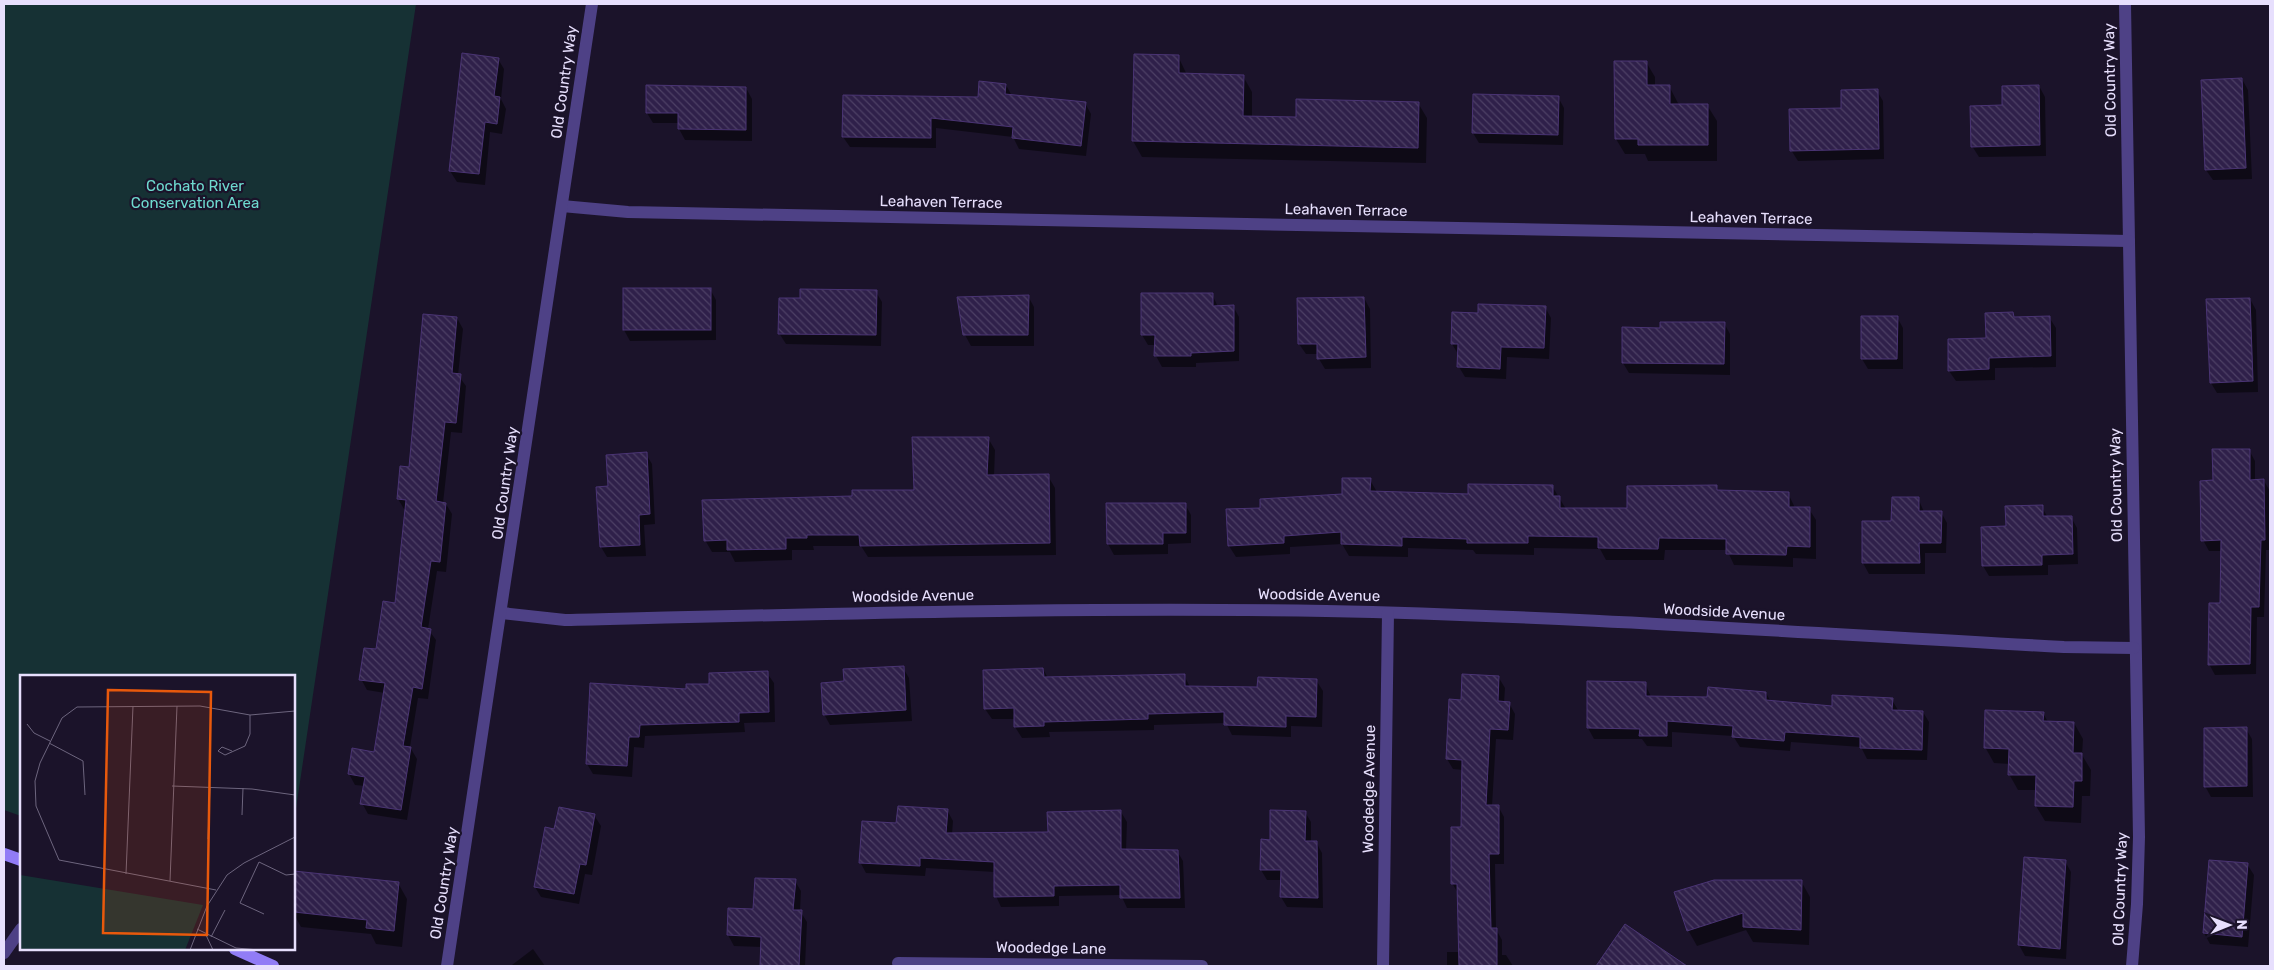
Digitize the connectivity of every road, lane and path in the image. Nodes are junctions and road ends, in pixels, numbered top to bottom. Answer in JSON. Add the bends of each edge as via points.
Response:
{"nodes":[{"id":1,"x":592,"y":4,"type":"edge"},
{"id":2,"x":2125,"y":4,"type":"edge"},
{"id":3,"x":562,"y":206,"type":"junction"},
{"id":4,"x":2129,"y":241,"type":"junction"},
{"id":5,"x":502,"y":613,"type":"junction"},
{"id":6,"x":1388,"y":613,"type":"junction"},
{"id":7,"x":2134,"y":648,"type":"junction"},
{"id":8,"x":4,"y":854,"type":"edge"},
{"id":9,"x":20,"y":860,"type":"edge"},
{"id":10,"x":20,"y":929,"type":"edge"},
{"id":11,"x":237,"y":950,"type":"edge"},
{"id":12,"x":4,"y":953,"type":"edge"},
{"id":13,"x":898,"y":963,"type":"dead end"},
{"id":14,"x":273,"y":966,"type":"edge"},
{"id":15,"x":447,"y":966,"type":"edge"},
{"id":16,"x":1202,"y":966,"type":"edge"},
{"id":17,"x":1383,"y":966,"type":"edge"},
{"id":18,"x":2132,"y":966,"type":"edge"}],
"edges":[{"from":1,"to":3,"type":"street","name":"Old Country Way"},
{"from":2,"to":4,"type":"street","name":"Old Country Way"},
{"from":3,"to":4,"type":"street","name":"Leahaven Terrace","via":[[628,212]]},
{"from":3,"to":5,"type":"street","name":"Old Country Way"},
{"from":4,"to":7,"type":"street","name":"Old Country Way"},
{"from":5,"to":6,"type":"street","name":"Woodside Avenue","via":[[565,620],[1030,609]]},
{"from":5,"to":15,"type":"street","name":"Old Country Way"},
{"from":6,"to":7,"type":"street","name":"Woodside Avenue"},
{"from":6,"to":17,"type":"street","name":"Woodedge Avenue"},
{"from":7,"to":18,"type":"street","name":"Old Country Way","via":[[2139,869]]},
{"from":8,"to":9,"type":"main road"},
{"from":10,"to":12,"type":"street"},
{"from":11,"to":14,"type":"main road"},
{"from":13,"to":16,"type":"street","name":"Woodedge Lane"}]}
